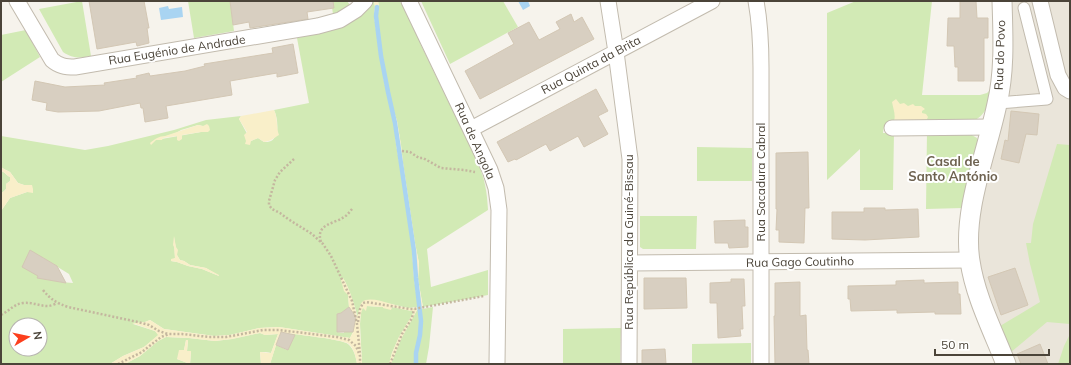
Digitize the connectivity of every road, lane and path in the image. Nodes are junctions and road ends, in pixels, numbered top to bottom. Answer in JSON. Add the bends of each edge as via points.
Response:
{"nodes":[{"id":1,"x":17,"y":1,"type":"edge"},
{"id":2,"x":365,"y":1,"type":"edge"},
{"id":3,"x":409,"y":1,"type":"edge"},
{"id":4,"x":608,"y":1,"type":"edge"},
{"id":5,"x":712,"y":1,"type":"edge"},
{"id":6,"x":756,"y":1,"type":"edge"},
{"id":7,"x":1002,"y":1,"type":"edge"},
{"id":8,"x":1040,"y":1,"type":"edge"},
{"id":9,"x":1024,"y":8,"type":"dead end"},
{"id":10,"x":616,"y":52,"type":"junction"},
{"id":11,"x":1068,"y":90,"type":"edge"},
{"id":12,"x":998,"y":103,"type":"junction"},
{"id":13,"x":992,"y":127,"type":"junction"},
{"id":14,"x":892,"y":128,"type":"dead end"},
{"id":15,"x":471,"y":130,"type":"junction"},
{"id":16,"x":402,"y":151,"type":"dead end"},
{"id":17,"x":294,"y":160,"type":"dead end"},
{"id":18,"x":492,"y":178,"type":"junction"},
{"id":19,"x":353,"y":208,"type":"dead end"},
{"id":20,"x":323,"y":244,"type":"junction"},
{"id":21,"x":970,"y":260,"type":"junction"},
{"id":22,"x":761,"y":262,"type":"junction"},
{"id":23,"x":630,"y":263,"type":"junction"},
{"id":24,"x":43,"y":290,"type":"dead end"},
{"id":25,"x":498,"y":294,"type":"junction"},
{"id":26,"x":57,"y":303,"type":"junction"},
{"id":27,"x":414,"y":309,"type":"junction"},
{"id":28,"x":1,"y":315,"type":"edge"},
{"id":29,"x":358,"y":324,"type":"junction"},
{"id":30,"x":169,"y":334,"type":"junction"},
{"id":31,"x":360,"y":356,"type":"junction"},
{"id":32,"x":118,"y":364,"type":"edge"},
{"id":33,"x":360,"y":364,"type":"edge"},
{"id":34,"x":390,"y":364,"type":"edge"},
{"id":35,"x":497,"y":364,"type":"edge"},
{"id":36,"x":629,"y":364,"type":"edge"},
{"id":37,"x":761,"y":364,"type":"edge"},
{"id":38,"x":1006,"y":364,"type":"edge"}],
"edges":[{"from":1,"to":2,"type":"street","name":"Rua Eugénio de Andrade","via":[[52,60],[66,67],[318,26],[340,20]]},
{"from":3,"to":15,"type":"street","name":"Rua de Angola"},
{"from":4,"to":10,"type":"street","name":"Rua República da Guiné-Bissau"},
{"from":5,"to":10,"type":"street","name":"Rua Quinta da Brita"},
{"from":6,"to":22,"type":"street","name":"Rua Sacadura Cabral","via":[[762,68]]},
{"from":7,"to":12,"type":"street","name":"Rua do Povo","via":[[1002,77]]},
{"from":8,"to":11,"type":"street","via":[[1058,75]]},
{"from":9,"to":12,"type":"street","via":[[1047,99]]},
{"from":10,"to":15,"type":"street","name":"Rua Quinta da Brita"},
{"from":10,"to":23,"type":"street","name":"Rua República da Guiné-Bissau","via":[[630,159]]},
{"from":12,"to":13,"type":"street","name":"Rua do Povo"},
{"from":13,"to":14,"type":"street"},
{"from":13,"to":21,"type":"street","name":"Rua do Povo","via":[[975,190],[968,239]]},
{"from":15,"to":18,"type":"street","name":"Rua de Angola"},
{"from":16,"to":18,"type":"path","via":[[410,152],[441,168],[464,170]]},
{"from":17,"to":20,"type":"path","via":[[275,180],[269,205]]},
{"from":18,"to":25,"type":"street","name":"Rua de Angola","via":[[499,210]]},
{"from":19,"to":20,"type":"path","via":[[343,218],[324,226],[320,236]]},
{"from":20,"to":29,"type":"path","via":[[352,301]]},
{"from":21,"to":22,"type":"street","name":"Rua Gago Coutinho"},
{"from":21,"to":38,"type":"street","name":"Rua do Povo","via":[[975,285]]},
{"from":22,"to":23,"type":"street","name":"Rua Gago Coutinho"},
{"from":22,"to":37,"type":"street","name":"Rua Sacadura Cabral"},
{"from":23,"to":36,"type":"street","name":"Rua República da Guiné-Bissau"},
{"from":24,"to":26,"type":"path"},
{"from":25,"to":27,"type":"path"},
{"from":25,"to":35,"type":"street","name":"Rua de Angola"},
{"from":26,"to":28,"type":"path","via":[[49,306],[33,302],[21,303]]},
{"from":26,"to":30,"type":"path","via":[[149,325],[159,332]]},
{"from":27,"to":29,"type":"path","via":[[366,302],[360,309]]},
{"from":27,"to":34,"type":"path"},
{"from":29,"to":31,"type":"path"},
{"from":30,"to":31,"type":"path","via":[[226,337],[263,330],[279,330],[349,340],[356,346]]},
{"from":30,"to":32,"type":"path"},
{"from":31,"to":33,"type":"path"}]}
